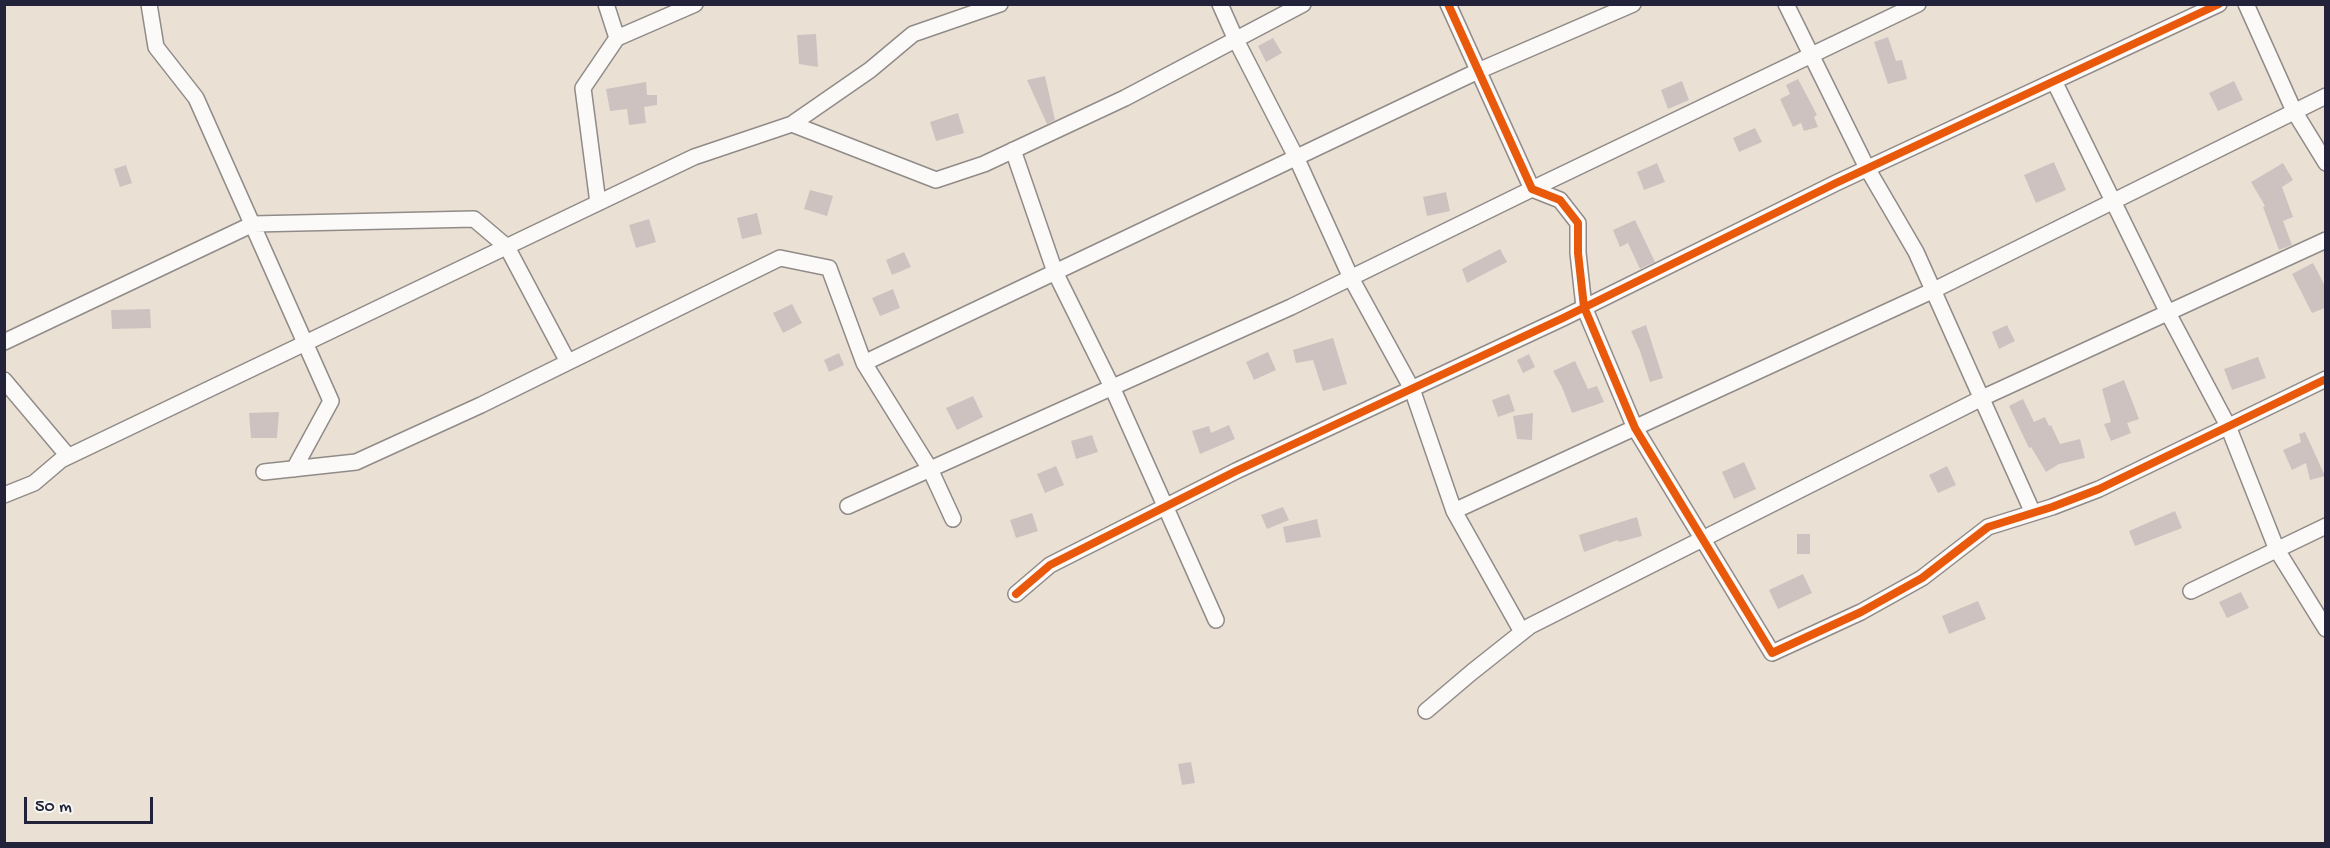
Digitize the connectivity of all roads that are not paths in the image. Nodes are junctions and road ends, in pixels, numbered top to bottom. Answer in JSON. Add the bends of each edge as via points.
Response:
{"nodes":[{"id":1,"x":149,"y":4,"type":"edge"},
{"id":2,"x":606,"y":4,"type":"edge"},
{"id":3,"x":695,"y":4,"type":"edge"},
{"id":4,"x":1000,"y":4,"type":"edge"},
{"id":5,"x":1220,"y":4,"type":"edge"},
{"id":6,"x":1304,"y":4,"type":"edge"},
{"id":7,"x":1448,"y":4,"type":"edge"},
{"id":8,"x":1633,"y":4,"type":"edge"},
{"id":9,"x":1786,"y":4,"type":"edge"},
{"id":10,"x":1918,"y":4,"type":"edge"},
{"id":11,"x":2219,"y":4,"type":"edge"},
{"id":12,"x":2246,"y":4,"type":"edge"},
{"id":13,"x":617,"y":38,"type":"junction"},
{"id":14,"x":1236,"y":40,"type":"junction"},
{"id":15,"x":1810,"y":56,"type":"junction"},
{"id":16,"x":1478,"y":70,"type":"junction"},
{"id":17,"x":2054,"y":81,"type":"junction"},
{"id":18,"x":2325,"y":96,"type":"edge"},
{"id":19,"x":2294,"y":111,"type":"junction"},
{"id":20,"x":792,"y":124,"type":"junction"},
{"id":21,"x":1013,"y":150,"type":"junction"},
{"id":22,"x":1296,"y":157,"type":"junction"},
{"id":23,"x":2325,"y":163,"type":"edge"},
{"id":24,"x":1867,"y":168,"type":"junction"},
{"id":25,"x":1532,"y":189,"type":"junction"},
{"id":26,"x":2112,"y":202,"type":"junction"},
{"id":27,"x":598,"y":203,"type":"junction"},
{"id":28,"x":253,"y":224,"type":"junction"},
{"id":29,"x":2325,"y":240,"type":"edge"},
{"id":30,"x":507,"y":247,"type":"junction"},
{"id":31,"x":1054,"y":272,"type":"junction"},
{"id":32,"x":1351,"y":278,"type":"junction"},
{"id":33,"x":1934,"y":290,"type":"junction"},
{"id":34,"x":1584,"y":307,"type":"junction"},
{"id":35,"x":2168,"y":313,"type":"junction"},
{"id":36,"x":4,"y":342,"type":"edge"},
{"id":37,"x":306,"y":343,"type":"junction"},
{"id":38,"x":568,"y":362,"type":"junction"},
{"id":39,"x":864,"y":363,"type":"junction"},
{"id":40,"x":2325,"y":378,"type":"edge"},
{"id":41,"x":4,"y":380,"type":"edge"},
{"id":42,"x":1112,"y":387,"type":"junction"},
{"id":43,"x":1412,"y":389,"type":"junction"},
{"id":44,"x":1982,"y":398,"type":"junction"},
{"id":45,"x":2228,"y":426,"type":"junction"},
{"id":46,"x":1635,"y":428,"type":"junction"},
{"id":47,"x":68,"y":456,"type":"junction"},
{"id":48,"x":294,"y":469,"type":"junction"},
{"id":49,"x":930,"y":469,"type":"junction"},
{"id":50,"x":264,"y":472,"type":"dead end"},
{"id":51,"x":4,"y":495,"type":"edge"},
{"id":52,"x":848,"y":506,"type":"dead end"},
{"id":53,"x":1165,"y":507,"type":"junction"},
{"id":54,"x":1454,"y":511,"type":"junction"},
{"id":55,"x":2032,"y":513,"type":"junction"},
{"id":56,"x":953,"y":519,"type":"dead end"},
{"id":57,"x":2325,"y":526,"type":"edge"},
{"id":58,"x":1702,"y":539,"type":"junction"},
{"id":59,"x":2277,"y":550,"type":"junction"},
{"id":60,"x":2191,"y":591,"type":"dead end"},
{"id":61,"x":1016,"y":594,"type":"dead end"},
{"id":62,"x":1216,"y":620,"type":"dead end"},
{"id":63,"x":2325,"y":629,"type":"edge"},
{"id":64,"x":1522,"y":632,"type":"junction"},
{"id":65,"x":1426,"y":711,"type":"dead end"}],
"edges":[{"from":1,"to":28,"type":"street","via":[[156,47],[196,98]]},
{"from":2,"to":13,"type":"street"},
{"from":3,"to":13,"type":"street"},
{"from":4,"to":20,"type":"street","via":[[913,34],[870,70]]},
{"from":5,"to":14,"type":"street"},
{"from":6,"to":14,"type":"street"},
{"from":7,"to":16,"type":"street"},
{"from":8,"to":16,"type":"street"},
{"from":9,"to":15,"type":"street"},
{"from":10,"to":15,"type":"street"},
{"from":11,"to":17,"type":"street"},
{"from":12,"to":19,"type":"street"},
{"from":13,"to":27,"type":"street","via":[[583,88]]},
{"from":14,"to":21,"type":"street"},
{"from":14,"to":22,"type":"street"},
{"from":15,"to":24,"type":"street"},
{"from":15,"to":25,"type":"street"},
{"from":16,"to":22,"type":"street"},
{"from":16,"to":25,"type":"street"},
{"from":17,"to":24,"type":"street"},
{"from":17,"to":26,"type":"street"},
{"from":18,"to":19,"type":"street"},
{"from":19,"to":23,"type":"street"},
{"from":19,"to":26,"type":"street"},
{"from":20,"to":21,"type":"street","via":[[936,180]]},
{"from":20,"to":27,"type":"street","via":[[694,157]]},
{"from":21,"to":31,"type":"street"},
{"from":22,"to":31,"type":"street"},
{"from":22,"to":32,"type":"street"},
{"from":24,"to":33,"type":"street","via":[[1917,252]]},
{"from":24,"to":34,"type":"street"},
{"from":25,"to":32,"type":"street"},
{"from":25,"to":34,"type":"street","via":[[1560,200],[1578,223]]},
{"from":26,"to":33,"type":"street"},
{"from":26,"to":35,"type":"street"},
{"from":27,"to":30,"type":"street"},
{"from":28,"to":30,"type":"street","via":[[474,219]]},
{"from":28,"to":36,"type":"street"},
{"from":28,"to":37,"type":"street"},
{"from":29,"to":35,"type":"street"},
{"from":30,"to":37,"type":"street"},
{"from":30,"to":38,"type":"street"},
{"from":31,"to":39,"type":"street"},
{"from":31,"to":42,"type":"street"},
{"from":32,"to":42,"type":"street"},
{"from":32,"to":43,"type":"street"},
{"from":33,"to":44,"type":"street"},
{"from":33,"to":46,"type":"street"},
{"from":34,"to":43,"type":"street"},
{"from":34,"to":46,"type":"street"},
{"from":35,"to":44,"type":"street"},
{"from":35,"to":45,"type":"street"},
{"from":37,"to":47,"type":"street"},
{"from":37,"to":48,"type":"street","via":[[331,401]]},
{"from":38,"to":39,"type":"street","via":[[780,258],[829,268]]},
{"from":38,"to":48,"type":"street","via":[[356,462]]},
{"from":39,"to":49,"type":"street"},
{"from":40,"to":45,"type":"street"},
{"from":41,"to":47,"type":"street"},
{"from":42,"to":49,"type":"street"},
{"from":42,"to":53,"type":"street"},
{"from":43,"to":53,"type":"street"},
{"from":43,"to":54,"type":"street"},
{"from":44,"to":55,"type":"street"},
{"from":44,"to":58,"type":"street"},
{"from":45,"to":55,"type":"street","via":[[2099,489]]},
{"from":45,"to":59,"type":"street"},
{"from":46,"to":54,"type":"street"},
{"from":46,"to":58,"type":"street"},
{"from":47,"to":51,"type":"street","via":[[34,483]]},
{"from":48,"to":50,"type":"street"},
{"from":49,"to":52,"type":"street"},
{"from":49,"to":56,"type":"street"},
{"from":53,"to":61,"type":"street","via":[[1050,565]]},
{"from":53,"to":62,"type":"street"},
{"from":54,"to":64,"type":"street"},
{"from":55,"to":58,"type":"street","via":[[1988,526],[1922,578],[1861,612],[1772,653]]},
{"from":57,"to":59,"type":"street"},
{"from":58,"to":64,"type":"street"},
{"from":59,"to":60,"type":"street"},
{"from":59,"to":63,"type":"street"},
{"from":64,"to":65,"type":"street"}]}
